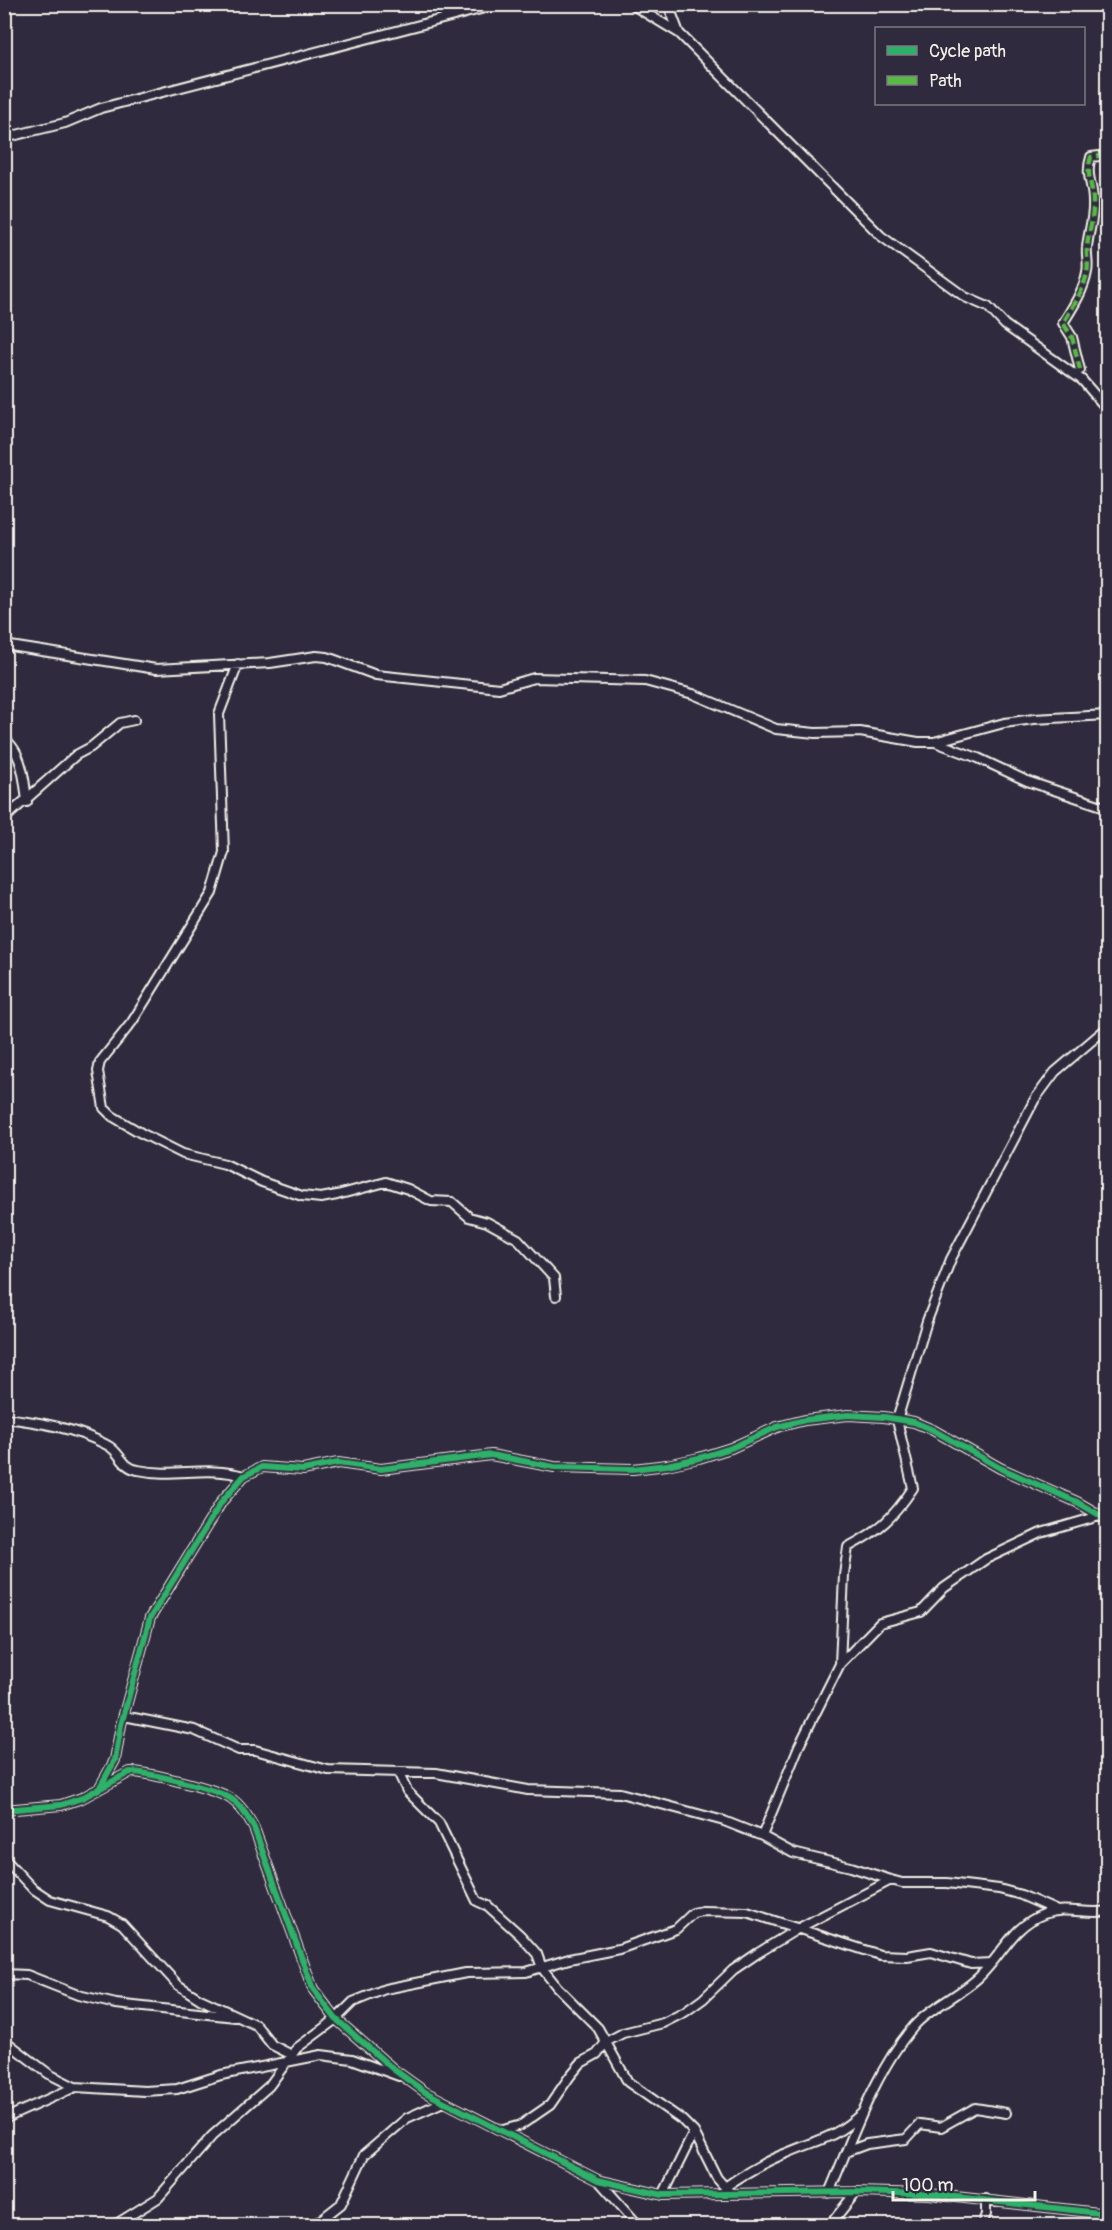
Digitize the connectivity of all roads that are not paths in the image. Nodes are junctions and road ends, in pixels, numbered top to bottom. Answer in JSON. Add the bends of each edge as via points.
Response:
{"nodes":[{"id":1,"x":500,"y":4,"type":"edge"},
{"id":2,"x":631,"y":4,"type":"edge"},
{"id":3,"x":668,"y":4,"type":"edge"},
{"id":4,"x":679,"y":33,"type":"junction"},
{"id":5,"x":4,"y":138,"type":"edge"},
{"id":6,"x":1107,"y":155,"type":"edge"},
{"id":7,"x":1080,"y":370,"type":"dead end"},
{"id":8,"x":1107,"y":410,"type":"edge"},
{"id":9,"x":4,"y":645,"type":"edge"},
{"id":10,"x":238,"y":664,"type":"junction"},
{"id":11,"x":1107,"y":715,"type":"edge"},
{"id":12,"x":134,"y":720,"type":"dead end"},
{"id":13,"x":4,"y":739,"type":"edge"},
{"id":14,"x":934,"y":742,"type":"junction"},
{"id":15,"x":27,"y":802,"type":"junction"},
{"id":16,"x":1107,"y":808,"type":"edge"},
{"id":17,"x":4,"y":819,"type":"edge"},
{"id":18,"x":1107,"y":1027,"type":"edge"},
{"id":19,"x":556,"y":1296,"type":"dead end"},
{"id":20,"x":4,"y":1418,"type":"edge"},
{"id":21,"x":897,"y":1420,"type":"junction"},
{"id":22,"x":244,"y":1476,"type":"junction"},
{"id":23,"x":1105,"y":1517,"type":"edge"},
{"id":24,"x":840,"y":1664,"type":"junction"},
{"id":25,"x":124,"y":1716,"type":"junction"},
{"id":26,"x":398,"y":1772,"type":"junction"},
{"id":27,"x":98,"y":1790,"type":"junction"},
{"id":28,"x":4,"y":1810,"type":"edge"},
{"id":29,"x":762,"y":1836,"type":"junction"},
{"id":30,"x":4,"y":1858,"type":"edge"},
{"id":31,"x":891,"y":1881,"type":"junction"},
{"id":32,"x":1055,"y":1910,"type":"junction"},
{"id":33,"x":1107,"y":1911,"type":"edge"},
{"id":34,"x":799,"y":1928,"type":"junction"},
{"id":35,"x":991,"y":1963,"type":"junction"},
{"id":36,"x":542,"y":1968,"type":"junction"},
{"id":37,"x":4,"y":1974,"type":"edge"},
{"id":38,"x":245,"y":2019,"type":"junction"},
{"id":39,"x":336,"y":2019,"type":"junction"},
{"id":40,"x":4,"y":2040,"type":"edge"},
{"id":41,"x":606,"y":2042,"type":"junction"},
{"id":42,"x":290,"y":2055,"type":"junction"},
{"id":43,"x":284,"y":2062,"type":"junction"},
{"id":44,"x":406,"y":2078,"type":"junction"},
{"id":45,"x":75,"y":2087,"type":"junction"},
{"id":46,"x":443,"y":2102,"type":"junction"},
{"id":47,"x":862,"y":2113,"type":"junction"},
{"id":48,"x":1006,"y":2113,"type":"dead end"},
{"id":49,"x":4,"y":2119,"type":"edge"},
{"id":50,"x":503,"y":2130,"type":"junction"},
{"id":51,"x":694,"y":2132,"type":"junction"},
{"id":52,"x":848,"y":2151,"type":"junction"},
{"id":53,"x":598,"y":2180,"type":"junction"},
{"id":54,"x":728,"y":2191,"type":"junction"},
{"id":55,"x":856,"y":2192,"type":"junction"},
{"id":56,"x":829,"y":2193,"type":"junction"},
{"id":57,"x":663,"y":2195,"type":"junction"},
{"id":58,"x":986,"y":2199,"type":"junction"},
{"id":59,"x":1107,"y":2214,"type":"edge"},
{"id":60,"x":113,"y":2226,"type":"edge"},
{"id":61,"x":313,"y":2226,"type":"edge"},
{"id":62,"x":639,"y":2226,"type":"edge"},
{"id":63,"x":828,"y":2226,"type":"edge"},
{"id":64,"x":982,"y":2226,"type":"edge"}],
"edges":[{"from":1,"to":5,"type":"street","via":[[101,108],[64,123]]},
{"from":2,"to":4,"type":"street"},
{"from":3,"to":4,"type":"street"},
{"from":4,"to":8,"type":"street","via":[[881,236],[965,297],[988,307],[1005,325],[1082,380]]},
{"from":6,"to":7,"type":"street","via":[[1092,157],[1087,171],[1094,204],[1087,248],[1088,271],[1064,323],[1072,337]]},
{"from":9,"to":10,"type":"street","via":[[156,669]]},
{"from":10,"to":14,"type":"street","via":[[327,657],[376,675],[499,688],[534,678],[645,681],[693,694],[776,729],[860,732]]},
{"from":10,"to":19,"type":"street","via":[[219,714],[224,809],[222,862],[207,904],[132,1022],[100,1062],[104,1108],[183,1154],[225,1164],[302,1196],[321,1198],[386,1182],[431,1201],[452,1202],[470,1217],[518,1239],[554,1278]]},
{"from":11,"to":14,"type":"street","via":[[1064,715],[1005,723]]},
{"from":12,"to":15,"type":"street","via":[[120,723],[76,755]]},
{"from":13,"to":15,"type":"street","via":[[14,746]]},
{"from":14,"to":16,"type":"street"},
{"from":15,"to":17,"type":"street"},
{"from":18,"to":21,"type":"street","via":[[1056,1072],[1035,1099],[964,1231],[927,1321]]},
{"from":20,"to":22,"type":"street","via":[[56,1426],[100,1441],[111,1447],[124,1465],[139,1470],[217,1470]]},
{"from":21,"to":22,"type":"street","via":[[849,1415],[805,1420],[699,1458],[633,1469],[554,1467],[491,1455],[390,1468],[338,1463],[303,1470],[262,1467]]},
{"from":21,"to":23,"type":"street","via":[[933,1430],[1000,1468]]},
{"from":21,"to":24,"type":"street","via":[[913,1488],[881,1528],[848,1546]]},
{"from":22,"to":25,"type":"street","via":[[222,1501],[150,1618]]},
{"from":23,"to":24,"type":"street","via":[[1033,1536],[986,1559],[950,1583],[921,1612],[880,1623]]},
{"from":24,"to":29,"type":"street","via":[[799,1746]]},
{"from":25,"to":26,"type":"street","via":[[194,1730],[239,1750],[255,1750],[318,1768]]},
{"from":25,"to":27,"type":"street","via":[[115,1760]]},
{"from":26,"to":29,"type":"street","via":[[455,1775],[528,1790],[620,1793],[724,1821]]},
{"from":26,"to":36,"type":"street","via":[[407,1791],[439,1823],[477,1901],[520,1935],[537,1954]]},
{"from":27,"to":28,"type":"street","via":[[61,1805]]},
{"from":27,"to":39,"type":"street","via":[[119,1777],[138,1772],[218,1793],[238,1805],[267,1857],[285,1918],[313,1989]]},
{"from":29,"to":31,"type":"street","via":[[793,1853]]},
{"from":30,"to":38,"type":"street","via":[[50,1900],[116,1919],[178,1985]]},
{"from":31,"to":32,"type":"street","via":[[999,1889]]},
{"from":31,"to":34,"type":"street"},
{"from":32,"to":33,"type":"street"},
{"from":32,"to":35,"type":"street","via":[[1021,1926]]},
{"from":34,"to":35,"type":"street","via":[[880,1954],[907,1956],[931,1952],[971,1964]]},
{"from":34,"to":36,"type":"street","via":[[747,1912],[702,1911],[693,1913],[676,1929],[619,1949]]},
{"from":34,"to":41,"type":"street","via":[[733,1970],[686,2012]]},
{"from":35,"to":47,"type":"street","via":[[963,1990],[916,2024]]},
{"from":36,"to":39,"type":"street","via":[[446,1976],[385,1989],[353,2002]]},
{"from":36,"to":41,"type":"street","via":[[598,2028]]},
{"from":37,"to":38,"type":"street","via":[[27,1975],[78,1995],[116,2004]]},
{"from":38,"to":42,"type":"street","via":[[256,2025],[275,2047]]},
{"from":39,"to":42,"type":"street"},
{"from":39,"to":44,"type":"street"},
{"from":40,"to":45,"type":"street","via":[[40,2068]]},
{"from":41,"to":50,"type":"street","via":[[597,2054],[581,2063],[550,2105],[521,2125]]},
{"from":41,"to":51,"type":"street","via":[[628,2082]]},
{"from":42,"to":43,"type":"street"},
{"from":43,"to":44,"type":"street","via":[[335,2055]]},
{"from":43,"to":45,"type":"street","via":[[177,2089]]},
{"from":43,"to":60,"type":"street","via":[[269,2086],[212,2136],[158,2198]]},
{"from":44,"to":46,"type":"street"},
{"from":45,"to":49,"type":"street"},
{"from":46,"to":50,"type":"street"},
{"from":46,"to":61,"type":"street","via":[[407,2118],[364,2155],[341,2204]]},
{"from":47,"to":52,"type":"street"},
{"from":47,"to":54,"type":"street","via":[[834,2136],[785,2153],[747,2172]]},
{"from":48,"to":52,"type":"street","via":[[975,2108],[941,2127],[920,2124],[906,2139],[867,2144]]},
{"from":50,"to":53,"type":"street"},
{"from":51,"to":54,"type":"street"},
{"from":51,"to":57,"type":"street"},
{"from":52,"to":56,"type":"street"},
{"from":53,"to":57,"type":"street"},
{"from":53,"to":62,"type":"street"},
{"from":54,"to":56,"type":"street"},
{"from":54,"to":57,"type":"street"},
{"from":55,"to":56,"type":"street"},
{"from":55,"to":58,"type":"street"},
{"from":55,"to":63,"type":"street"},
{"from":58,"to":59,"type":"street"},
{"from":58,"to":64,"type":"street"}]}
